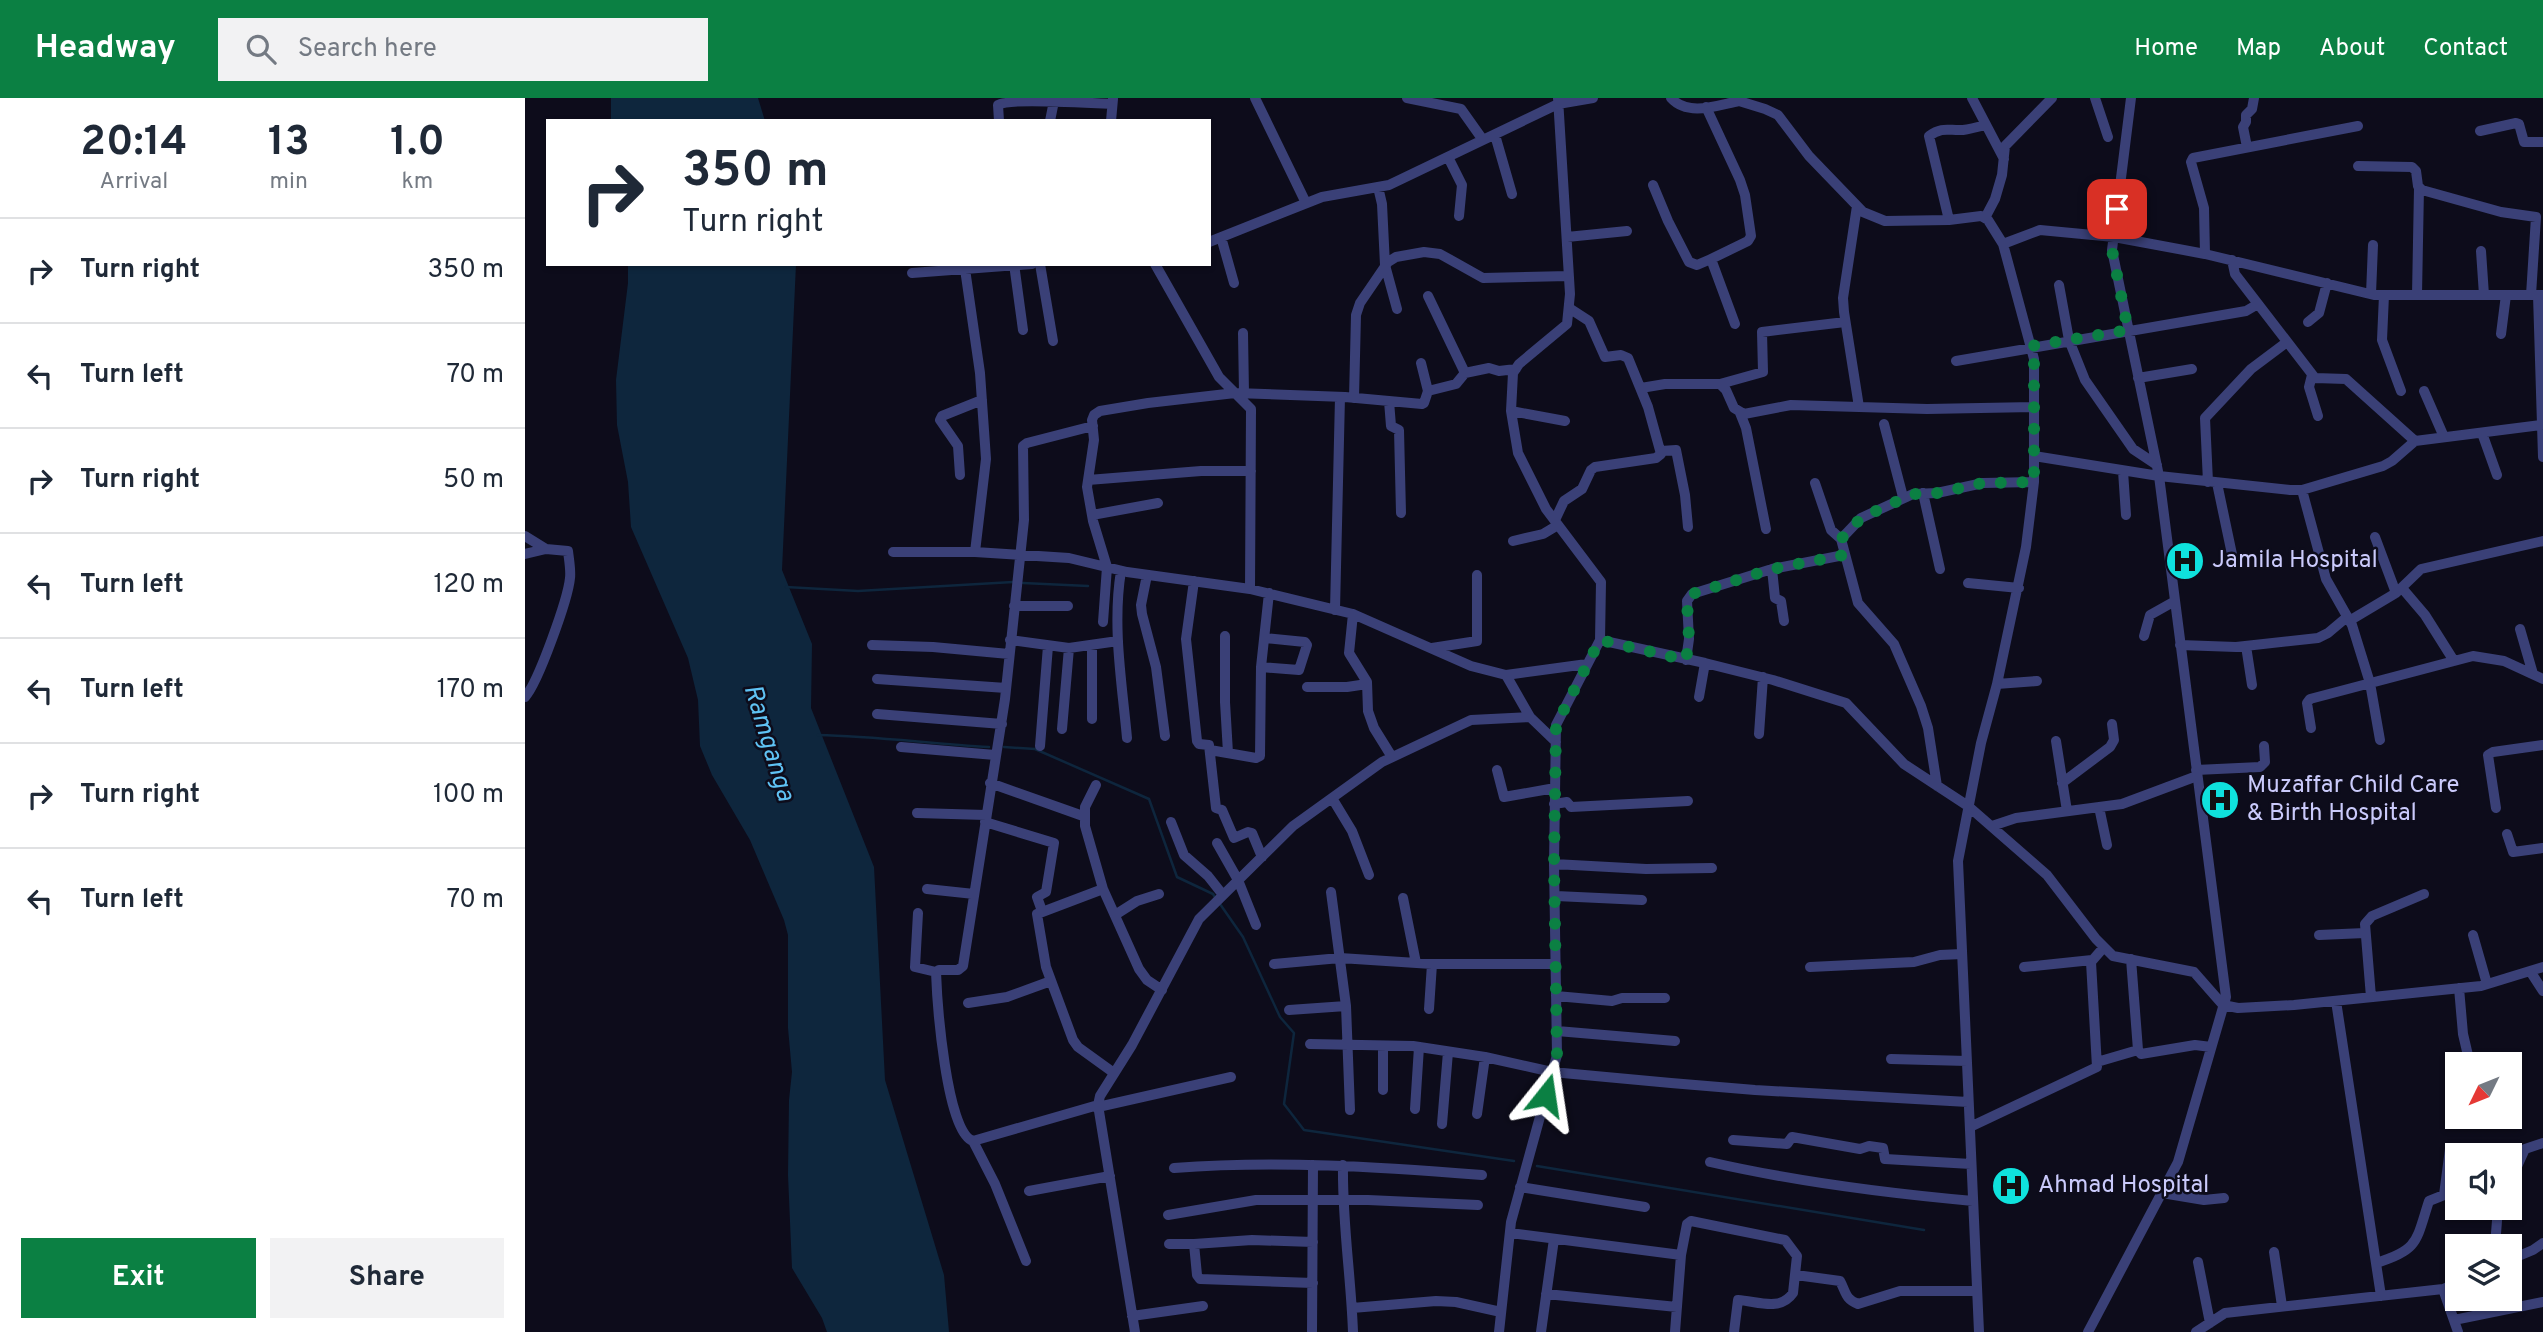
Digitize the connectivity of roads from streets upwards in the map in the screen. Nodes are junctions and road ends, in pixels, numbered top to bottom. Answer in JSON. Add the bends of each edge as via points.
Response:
{"nodes":[{"id":1,"x":1255,"y":98,"type":"edge"},
{"id":2,"x":1407,"y":98,"type":"edge"},
{"id":3,"x":1593,"y":98,"type":"edge"},
{"id":4,"x":1671,"y":98,"type":"edge"},
{"id":5,"x":1972,"y":98,"type":"edge"},
{"id":6,"x":2052,"y":98,"type":"edge"},
{"id":7,"x":2095,"y":98,"type":"edge"},
{"id":8,"x":2131,"y":98,"type":"edge"},
{"id":9,"x":2254,"y":98,"type":"edge"},
{"id":10,"x":1738,"y":99,"type":"edge"},
{"id":11,"x":1116,"y":100,"type":"edge"},
{"id":12,"x":1091,"y":101,"type":"edge"},
{"id":13,"x":1558,"y":101,"type":"edge"},
{"id":14,"x":1054,"y":102,"type":"junction"},
{"id":15,"x":1706,"y":107,"type":"junction"},
{"id":16,"x":999,"y":119,"type":"edge"},
{"id":17,"x":1050,"y":119,"type":"edge"},
{"id":18,"x":1111,"y":119,"type":"edge"},
{"id":19,"x":1986,"y":125,"type":"junction"},
{"id":20,"x":2358,"y":126,"type":"dead end"},
{"id":21,"x":2480,"y":131,"type":"dead end"},
{"id":22,"x":1495,"y":135,"type":"junction"},
{"id":23,"x":2108,"y":137,"type":"dead end"},
{"id":24,"x":1483,"y":140,"type":"junction"},
{"id":25,"x":2543,"y":142,"type":"edge"},
{"id":26,"x":2247,"y":147,"type":"junction"},
{"id":27,"x":1448,"y":157,"type":"junction"},
{"id":28,"x":2004,"y":159,"type":"junction"},
{"id":29,"x":2358,"y":166,"type":"dead end"},
{"id":30,"x":1653,"y":186,"type":"dead end"},
{"id":31,"x":1378,"y":187,"type":"junction"},
{"id":32,"x":2419,"y":188,"type":"junction"},
{"id":33,"x":1512,"y":194,"type":"dead end"},
{"id":34,"x":1305,"y":203,"type":"junction"},
{"id":35,"x":1857,"y":206,"type":"junction"},
{"id":36,"x":1459,"y":216,"type":"dead end"},
{"id":37,"x":1985,"y":218,"type":"junction"},
{"id":38,"x":1949,"y":220,"type":"junction"},
{"id":39,"x":1627,"y":230,"type":"dead end"},
{"id":40,"x":1221,"y":237,"type":"junction"},
{"id":41,"x":1567,"y":237,"type":"junction"},
{"id":42,"x":2114,"y":237,"type":"junction"},
{"id":43,"x":1211,"y":241,"type":"edge"},
{"id":44,"x":2003,"y":244,"type":"junction"},
{"id":45,"x":2373,"y":245,"type":"dead end"},
{"id":46,"x":2481,"y":251,"type":"dead end"},
{"id":47,"x":2205,"y":254,"type":"junction"},
{"id":48,"x":1711,"y":259,"type":"junction"},
{"id":49,"x":2232,"y":260,"type":"junction"},
{"id":50,"x":1385,"y":265,"type":"junction"},
{"id":51,"x":1002,"y":266,"type":"edge"},
{"id":52,"x":1014,"y":266,"type":"edge"},
{"id":53,"x":1040,"y":266,"type":"edge"},
{"id":54,"x":1156,"y":266,"type":"edge"},
{"id":55,"x":965,"y":269,"type":"junction"},
{"id":56,"x":912,"y":274,"type":"dead end"},
{"id":57,"x":1569,"y":276,"type":"junction"},
{"id":58,"x":1234,"y":283,"type":"dead end"},
{"id":59,"x":2327,"y":283,"type":"junction"},
{"id":60,"x":2059,"y":285,"type":"dead end"},
{"id":61,"x":2371,"y":293,"type":"junction"},
{"id":62,"x":2384,"y":295,"type":"junction"},
{"id":63,"x":2417,"y":295,"type":"junction"},
{"id":64,"x":2484,"y":295,"type":"junction"},
{"id":65,"x":2506,"y":295,"type":"junction"},
{"id":66,"x":2537,"y":295,"type":"edge"},
{"id":67,"x":1428,"y":296,"type":"dead end"},
{"id":68,"x":2258,"y":304,"type":"junction"},
{"id":69,"x":1569,"y":308,"type":"junction"},
{"id":70,"x":1397,"y":309,"type":"dead end"},
{"id":71,"x":1845,"y":322,"type":"junction"},
{"id":72,"x":2308,"y":322,"type":"dead end"},
{"id":73,"x":1735,"y":324,"type":"dead end"},
{"id":74,"x":1023,"y":330,"type":"dead end"},
{"id":75,"x":2128,"y":330,"type":"junction"},
{"id":76,"x":1243,"y":333,"type":"dead end"},
{"id":77,"x":2501,"y":334,"type":"dead end"},
{"id":78,"x":2069,"y":340,"type":"junction"},
{"id":79,"x":1053,"y":341,"type":"dead end"},
{"id":80,"x":2287,"y":342,"type":"junction"},
{"id":81,"x":2031,"y":346,"type":"junction"},
{"id":82,"x":1956,"y":361,"type":"dead end"},
{"id":83,"x":1421,"y":363,"type":"dead end"},
{"id":84,"x":1516,"y":369,"type":"junction"},
{"id":85,"x":2192,"y":369,"type":"dead end"},
{"id":86,"x":1465,"y":373,"type":"junction"},
{"id":87,"x":2312,"y":375,"type":"junction"},
{"id":88,"x":2138,"y":378,"type":"junction"},
{"id":89,"x":1720,"y":384,"type":"junction"},
{"id":90,"x":1641,"y":388,"type":"junction"},
{"id":91,"x":1428,"y":391,"type":"junction"},
{"id":92,"x":2400,"y":391,"type":"dead end"},
{"id":93,"x":2424,"y":391,"type":"dead end"},
{"id":94,"x":1240,"y":393,"type":"junction"},
{"id":95,"x":1340,"y":397,"type":"junction"},
{"id":96,"x":1354,"y":398,"type":"junction"},
{"id":97,"x":982,"y":400,"type":"junction"},
{"id":98,"x":1389,"y":401,"type":"junction"},
{"id":99,"x":1859,"y":407,"type":"junction"},
{"id":100,"x":2034,"y":407,"type":"junction"},
{"id":101,"x":1511,"y":411,"type":"junction"},
{"id":102,"x":1740,"y":413,"type":"junction"},
{"id":103,"x":2318,"y":416,"type":"dead end"},
{"id":104,"x":1565,"y":421,"type":"dead end"},
{"id":105,"x":1093,"y":425,"type":"junction"},
{"id":106,"x":1884,"y":425,"type":"dead end"},
{"id":107,"x":2541,"y":425,"type":"junction"},
{"id":108,"x":2482,"y":433,"type":"junction"},
{"id":109,"x":2444,"y":437,"type":"junction"},
{"id":110,"x":2415,"y":441,"type":"junction"},
{"id":111,"x":1661,"y":451,"type":"junction"},
{"id":112,"x":2542,"y":452,"type":"edge"},
{"id":113,"x":2034,"y":457,"type":"junction"},
{"id":114,"x":1251,"y":471,"type":"junction"},
{"id":115,"x":2123,"y":471,"type":"junction"},
{"id":116,"x":2158,"y":471,"type":"junction"},
{"id":117,"x":961,"y":475,"type":"dead end"},
{"id":118,"x":2497,"y":475,"type":"dead end"},
{"id":119,"x":1088,"y":480,"type":"junction"},
{"id":120,"x":1815,"y":482,"type":"dead end"},
{"id":121,"x":2034,"y":482,"type":"junction"},
{"id":122,"x":2213,"y":482,"type":"junction"},
{"id":123,"x":2302,"y":490,"type":"junction"},
{"id":124,"x":1923,"y":493,"type":"junction"},
{"id":125,"x":1903,"y":497,"type":"junction"},
{"id":126,"x":1157,"y":503,"type":"dead end"},
{"id":127,"x":1401,"y":513,"type":"dead end"},
{"id":128,"x":1092,"y":515,"type":"junction"},
{"id":129,"x":2126,"y":515,"type":"dead end"},
{"id":130,"x":1556,"y":523,"type":"junction"},
{"id":131,"x":1688,"y":527,"type":"dead end"},
{"id":132,"x":1766,"y":529,"type":"dead end"},
{"id":133,"x":525,"y":536,"type":"edge"},
{"id":134,"x":2375,"y":537,"type":"dead end"},
{"id":135,"x":1841,"y":539,"type":"junction"},
{"id":136,"x":1513,"y":541,"type":"dead end"},
{"id":137,"x":2543,"y":541,"type":"edge"},
{"id":138,"x":546,"y":549,"type":"junction"},
{"id":139,"x":893,"y":552,"type":"dead end"},
{"id":140,"x":975,"y":552,"type":"junction"},
{"id":141,"x":525,"y":554,"type":"edge"},
{"id":142,"x":1020,"y":555,"type":"junction"},
{"id":143,"x":1844,"y":555,"type":"junction"},
{"id":144,"x":2233,"y":559,"type":"dead end"},
{"id":145,"x":1107,"y":567,"type":"junction"},
{"id":146,"x":1772,"y":569,"type":"junction"},
{"id":147,"x":1940,"y":569,"type":"dead end"},
{"id":148,"x":1121,"y":570,"type":"junction"},
{"id":149,"x":1147,"y":575,"type":"junction"},
{"id":150,"x":1477,"y":575,"type":"dead end"},
{"id":151,"x":1194,"y":581,"type":"junction"},
{"id":152,"x":1968,"y":583,"type":"dead end"},
{"id":153,"x":2019,"y":588,"type":"junction"},
{"id":154,"x":1250,"y":589,"type":"junction"},
{"id":155,"x":2399,"y":591,"type":"junction"},
{"id":156,"x":1269,"y":593,"type":"junction"},
{"id":157,"x":2175,"y":601,"type":"junction"},
{"id":158,"x":1014,"y":606,"type":"junction"},
{"id":159,"x":1068,"y":606,"type":"dead end"},
{"id":160,"x":1335,"y":610,"type":"junction"},
{"id":161,"x":1353,"y":614,"type":"junction"},
{"id":162,"x":2348,"y":619,"type":"junction"},
{"id":163,"x":1784,"y":621,"type":"dead end"},
{"id":164,"x":1103,"y":622,"type":"dead end"},
{"id":165,"x":2520,"y":629,"type":"dead end"},
{"id":166,"x":1225,"y":636,"type":"dead end"},
{"id":167,"x":2144,"y":636,"type":"dead end"},
{"id":168,"x":1265,"y":638,"type":"junction"},
{"id":169,"x":1010,"y":640,"type":"junction"},
{"id":170,"x":1600,"y":640,"type":"junction"},
{"id":171,"x":1118,"y":641,"type":"junction"},
{"id":172,"x":872,"y":645,"type":"dead end"},
{"id":173,"x":2180,"y":645,"type":"junction"},
{"id":174,"x":1048,"y":646,"type":"junction"},
{"id":175,"x":1092,"y":646,"type":"junction"},
{"id":176,"x":2246,"y":646,"type":"junction"},
{"id":177,"x":1069,"y":648,"type":"junction"},
{"id":178,"x":1431,"y":648,"type":"junction"},
{"id":179,"x":1009,"y":654,"type":"junction"},
{"id":180,"x":1686,"y":660,"type":"junction"},
{"id":181,"x":2454,"y":661,"type":"junction"},
{"id":182,"x":1706,"y":663,"type":"junction"},
{"id":183,"x":1587,"y":664,"type":"junction"},
{"id":184,"x":1261,"y":667,"type":"junction"},
{"id":185,"x":1506,"y":675,"type":"junction"},
{"id":186,"x":2538,"y":676,"type":"edge"},
{"id":187,"x":1763,"y":677,"type":"junction"},
{"id":188,"x":877,"y":679,"type":"dead end"},
{"id":189,"x":2037,"y":681,"type":"dead end"},
{"id":190,"x":2370,"y":683,"type":"junction"},
{"id":191,"x":1367,"y":684,"type":"junction"},
{"id":192,"x":1997,"y":684,"type":"junction"},
{"id":193,"x":2252,"y":685,"type":"dead end"},
{"id":194,"x":1307,"y":687,"type":"dead end"},
{"id":195,"x":1006,"y":688,"type":"junction"},
{"id":196,"x":525,"y":697,"type":"edge"},
{"id":197,"x":1699,"y":697,"type":"dead end"},
{"id":198,"x":877,"y":714,"type":"dead end"},
{"id":199,"x":1529,"y":717,"type":"junction"},
{"id":200,"x":1091,"y":719,"type":"dead end"},
{"id":201,"x":1002,"y":724,"type":"junction"},
{"id":202,"x":2112,"y":724,"type":"dead end"},
{"id":203,"x":2311,"y":728,"type":"dead end"},
{"id":204,"x":1062,"y":729,"type":"dead end"},
{"id":205,"x":1759,"y":734,"type":"dead end"},
{"id":206,"x":1165,"y":736,"type":"dead end"},
{"id":207,"x":1126,"y":738,"type":"dead end"},
{"id":208,"x":2380,"y":740,"type":"dead end"},
{"id":209,"x":1556,"y":741,"type":"junction"},
{"id":210,"x":2056,"y":741,"type":"dead end"},
{"id":211,"x":1040,"y":746,"type":"dead end"},
{"id":212,"x":2264,"y":746,"type":"dead end"},
{"id":213,"x":2543,"y":746,"type":"edge"},
{"id":214,"x":901,"y":747,"type":"dead end"},
{"id":215,"x":1210,"y":750,"type":"junction"},
{"id":216,"x":1229,"y":753,"type":"junction"},
{"id":217,"x":996,"y":755,"type":"junction"},
{"id":218,"x":1392,"y":757,"type":"junction"},
{"id":219,"x":1497,"y":770,"type":"dead end"},
{"id":220,"x":2196,"y":773,"type":"junction"},
{"id":221,"x":990,"y":783,"type":"junction"},
{"id":222,"x":2062,"y":783,"type":"junction"},
{"id":223,"x":1095,"y":785,"type":"dead end"},
{"id":224,"x":1937,"y":786,"type":"junction"},
{"id":225,"x":1555,"y":788,"type":"junction"},
{"id":226,"x":1332,"y":798,"type":"junction"},
{"id":227,"x":1688,"y":801,"type":"dead end"},
{"id":228,"x":1555,"y":804,"type":"junction"},
{"id":229,"x":1968,"y":806,"type":"junction"},
{"id":230,"x":2099,"y":807,"type":"junction"},
{"id":231,"x":2496,"y":808,"type":"dead end"},
{"id":232,"x":2067,"y":811,"type":"junction"},
{"id":233,"x":917,"y":813,"type":"dead end"},
{"id":234,"x":1083,"y":816,"type":"junction"},
{"id":235,"x":985,"y":818,"type":"junction"},
{"id":236,"x":1171,"y":822,"type":"dead end"},
{"id":237,"x":1992,"y":827,"type":"junction"},
{"id":238,"x":2507,"y":834,"type":"dead end"},
{"id":239,"x":1217,"y":842,"type":"dead end"},
{"id":240,"x":2107,"y":845,"type":"dead end"},
{"id":241,"x":2543,"y":848,"type":"edge"},
{"id":242,"x":1262,"y":857,"type":"junction"},
{"id":243,"x":1554,"y":864,"type":"junction"},
{"id":244,"x":1712,"y":868,"type":"dead end"},
{"id":245,"x":1369,"y":875,"type":"dead end"},
{"id":246,"x":1238,"y":880,"type":"junction"},
{"id":247,"x":1103,"y":888,"type":"junction"},
{"id":248,"x":927,"y":889,"type":"dead end"},
{"id":249,"x":1331,"y":892,"type":"dead end"},
{"id":250,"x":974,"y":894,"type":"junction"},
{"id":251,"x":1159,"y":894,"type":"dead end"},
{"id":252,"x":2424,"y":894,"type":"dead end"},
{"id":253,"x":1556,"y":896,"type":"junction"},
{"id":254,"x":1221,"y":897,"type":"junction"},
{"id":255,"x":1403,"y":898,"type":"dead end"},
{"id":256,"x":1642,"y":900,"type":"dead end"},
{"id":257,"x":1042,"y":911,"type":"junction"},
{"id":258,"x":918,"y":912,"type":"dead end"},
{"id":259,"x":1115,"y":915,"type":"junction"},
{"id":260,"x":1257,"y":925,"type":"dead end"},
{"id":261,"x":2365,"y":933,"type":"junction"},
{"id":262,"x":2319,"y":935,"type":"dead end"},
{"id":263,"x":2473,"y":935,"type":"dead end"},
{"id":264,"x":2105,"y":947,"type":"junction"},
{"id":265,"x":1962,"y":954,"type":"junction"},
{"id":266,"x":1340,"y":958,"type":"junction"},
{"id":267,"x":2130,"y":959,"type":"junction"},
{"id":268,"x":2092,"y":960,"type":"junction"},
{"id":269,"x":1416,"y":963,"type":"junction"},
{"id":270,"x":1275,"y":964,"type":"dead end"},
{"id":271,"x":1432,"y":964,"type":"junction"},
{"id":272,"x":1556,"y":964,"type":"junction"},
{"id":273,"x":1810,"y":967,"type":"dead end"},
{"id":274,"x":2024,"y":967,"type":"dead end"},
{"id":275,"x":2543,"y":967,"type":"edge"},
{"id":276,"x":2530,"y":971,"type":"junction"},
{"id":277,"x":936,"y":972,"type":"junction"},
{"id":278,"x":1051,"y":981,"type":"junction"},
{"id":279,"x":2487,"y":984,"type":"junction"},
{"id":280,"x":2459,"y":988,"type":"junction"},
{"id":281,"x":1162,"y":990,"type":"junction"},
{"id":282,"x":2543,"y":990,"type":"edge"},
{"id":283,"x":1556,"y":996,"type":"junction"},
{"id":284,"x":2371,"y":997,"type":"junction"},
{"id":285,"x":1665,"y":998,"type":"dead end"},
{"id":286,"x":2336,"y":1001,"type":"junction"},
{"id":287,"x":968,"y":1003,"type":"dead end"},
{"id":288,"x":2223,"y":1004,"type":"junction"},
{"id":289,"x":1346,"y":1006,"type":"junction"},
{"id":290,"x":1429,"y":1009,"type":"dead end"},
{"id":291,"x":1289,"y":1010,"type":"dead end"},
{"id":292,"x":1557,"y":1031,"type":"junction"},
{"id":293,"x":1675,"y":1041,"type":"dead end"},
{"id":294,"x":1310,"y":1044,"type":"dead end"},
{"id":295,"x":1349,"y":1045,"type":"junction"},
{"id":296,"x":1383,"y":1046,"type":"junction"},
{"id":297,"x":1419,"y":1047,"type":"junction"},
{"id":298,"x":2211,"y":1047,"type":"junction"},
{"id":299,"x":2138,"y":1050,"type":"junction"},
{"id":300,"x":1448,"y":1052,"type":"junction"},
{"id":301,"x":2467,"y":1052,"type":"edge"},
{"id":302,"x":1485,"y":1057,"type":"junction"},
{"id":303,"x":1891,"y":1059,"type":"dead end"},
{"id":304,"x":1966,"y":1061,"type":"junction"},
{"id":305,"x":2097,"y":1062,"type":"junction"},
{"id":306,"x":1552,"y":1072,"type":"junction"},
{"id":307,"x":1114,"y":1073,"type":"junction"},
{"id":308,"x":1231,"y":1077,"type":"dead end"},
{"id":309,"x":1383,"y":1090,"type":"dead end"},
{"id":310,"x":1968,"y":1102,"type":"junction"},
{"id":311,"x":1098,"y":1106,"type":"junction"},
{"id":312,"x":1415,"y":1109,"type":"dead end"},
{"id":313,"x":1350,"y":1110,"type":"dead end"},
{"id":314,"x":1477,"y":1114,"type":"dead end"},
{"id":315,"x":1442,"y":1124,"type":"dead end"},
{"id":316,"x":1969,"y":1127,"type":"junction"},
{"id":317,"x":974,"y":1140,"type":"junction"},
{"id":318,"x":1733,"y":1140,"type":"dead end"},
{"id":319,"x":2543,"y":1143,"type":"edge"},
{"id":320,"x":2522,"y":1156,"type":"edge"},
{"id":321,"x":1710,"y":1162,"type":"dead end"},
{"id":322,"x":1313,"y":1164,"type":"junction"},
{"id":323,"x":1971,"y":1164,"type":"junction"},
{"id":324,"x":1343,"y":1165,"type":"junction"},
{"id":325,"x":1174,"y":1168,"type":"dead end"},
{"id":326,"x":1482,"y":1175,"type":"dead end"},
{"id":327,"x":1109,"y":1177,"type":"junction"},
{"id":328,"x":1520,"y":1187,"type":"junction"},
{"id":329,"x":2445,"y":1187,"type":"edge"},
{"id":330,"x":1029,"y":1191,"type":"dead end"},
{"id":331,"x":2162,"y":1193,"type":"junction"},
{"id":332,"x":2224,"y":1198,"type":"dead end"},
{"id":333,"x":1343,"y":1200,"type":"junction"},
{"id":334,"x":1314,"y":1201,"type":"junction"},
{"id":335,"x":1973,"y":1201,"type":"junction"},
{"id":336,"x":1478,"y":1205,"type":"dead end"},
{"id":337,"x":1645,"y":1207,"type":"dead end"},
{"id":338,"x":1168,"y":1215,"type":"dead end"},
{"id":339,"x":1510,"y":1233,"type":"junction"},
{"id":340,"x":1554,"y":1239,"type":"junction"},
{"id":341,"x":1313,"y":1242,"type":"junction"},
{"id":342,"x":2543,"y":1243,"type":"edge"},
{"id":343,"x":1169,"y":1244,"type":"dead end"},
{"id":344,"x":1194,"y":1244,"type":"junction"},
{"id":345,"x":2274,"y":1252,"type":"dead end"},
{"id":346,"x":1681,"y":1255,"type":"junction"},
{"id":347,"x":2522,"y":1255,"type":"edge"},
{"id":348,"x":1026,"y":1261,"type":"dead end"},
{"id":349,"x":2198,"y":1262,"type":"dead end"},
{"id":350,"x":2376,"y":1263,"type":"junction"},
{"id":351,"x":1796,"y":1275,"type":"junction"},
{"id":352,"x":1313,"y":1283,"type":"junction"},
{"id":353,"x":2443,"y":1289,"type":"joint"},
{"id":354,"x":1977,"y":1291,"type":"junction"},
{"id":355,"x":1546,"y":1294,"type":"junction"},
{"id":356,"x":2381,"y":1296,"type":"junction"},
{"id":357,"x":2543,"y":1302,"type":"edge"},
{"id":358,"x":1203,"y":1306,"type":"dead end"},
{"id":359,"x":2282,"y":1306,"type":"junction"},
{"id":360,"x":1677,"y":1307,"type":"junction"},
{"id":361,"x":1352,"y":1308,"type":"junction"},
{"id":362,"x":1501,"y":1312,"type":"junction"},
{"id":363,"x":1132,"y":1316,"type":"junction"},
{"id":364,"x":2454,"y":1320,"type":"junction"},
{"id":365,"x":2210,"y":1323,"type":"junction"},
{"id":366,"x":1135,"y":1332,"type":"edge"},
{"id":367,"x":1312,"y":1332,"type":"edge"},
{"id":368,"x":1353,"y":1332,"type":"edge"},
{"id":369,"x":1499,"y":1332,"type":"edge"},
{"id":370,"x":1541,"y":1332,"type":"edge"},
{"id":371,"x":1675,"y":1332,"type":"edge"},
{"id":372,"x":1734,"y":1332,"type":"edge"},
{"id":373,"x":1979,"y":1332,"type":"edge"},
{"id":374,"x":2088,"y":1332,"type":"edge"},
{"id":375,"x":2196,"y":1332,"type":"edge"},
{"id":376,"x":2458,"y":1332,"type":"edge"}],
"edges":[{"from":1,"to":34,"type":"street"},
{"from":2,"to":24,"type":"street","via":[[1461,109]]},
{"from":3,"to":13,"type":"street"},
{"from":4,"to":15,"type":"street","via":[[1687,108]]},
{"from":5,"to":19,"type":"street"},
{"from":6,"to":28,"type":"street","via":[[2012,137],[2005,146]]},
{"from":7,"to":23,"type":"street"},
{"from":8,"to":42,"type":"street"},
{"from":9,"to":26,"type":"street","via":[[2243,127]]},
{"from":10,"to":15,"type":"street"},
{"from":10,"to":35,"type":"street","via":[[1778,116]]},
{"from":11,"to":12,"type":"street"},
{"from":11,"to":18,"type":"street"},
{"from":12,"to":14,"type":"street"},
{"from":13,"to":22,"type":"street"},
{"from":13,"to":41,"type":"street"},
{"from":14,"to":16,"type":"street","via":[[1004,100],[998,105]]},
{"from":14,"to":17,"type":"street"},
{"from":15,"to":48,"type":"street","via":[[1743,187],[1751,236]]},
{"from":19,"to":28,"type":"street"},
{"from":19,"to":38,"type":"street","via":[[1958,131],[1951,128],[1929,136]]},
{"from":20,"to":26,"type":"street"},
{"from":21,"to":25,"type":"street","via":[[2516,123],[2524,142]]},
{"from":22,"to":24,"type":"street"},
{"from":22,"to":33,"type":"street"},
{"from":24,"to":27,"type":"street"},
{"from":26,"to":47,"type":"street","via":[[2192,159],[2204,208]]},
{"from":27,"to":31,"type":"street"},
{"from":27,"to":36,"type":"street","via":[[1462,185]]},
{"from":28,"to":37,"type":"street","via":[[1995,199]]},
{"from":29,"to":32,"type":"street","via":[[2412,167]]},
{"from":30,"to":48,"type":"street","via":[[1689,262],[1697,265]]},
{"from":31,"to":34,"type":"street"},
{"from":31,"to":50,"type":"street"},
{"from":32,"to":63,"type":"street"},
{"from":32,"to":66,"type":"street","via":[[2492,210],[2536,217]]},
{"from":34,"to":40,"type":"street"},
{"from":35,"to":38,"type":"street","via":[[1885,221]]},
{"from":35,"to":71,"type":"street","via":[[1843,298]]},
{"from":37,"to":38,"type":"street"},
{"from":37,"to":44,"type":"street"},
{"from":39,"to":41,"type":"street"},
{"from":40,"to":43,"type":"street"},
{"from":40,"to":58,"type":"street"},
{"from":41,"to":57,"type":"street"},
{"from":42,"to":44,"type":"street","via":[[2040,230]]},
{"from":42,"to":47,"type":"street"},
{"from":42,"to":75,"type":"street","via":[[2112,250]]},
{"from":44,"to":81,"type":"street"},
{"from":45,"to":61,"type":"street"},
{"from":46,"to":64,"type":"street"},
{"from":47,"to":49,"type":"street"},
{"from":48,"to":73,"type":"street"},
{"from":49,"to":59,"type":"street"},
{"from":49,"to":68,"type":"street","via":[[2235,274]]},
{"from":50,"to":57,"type":"street","via":[[1396,257],[1430,252],[1483,278]]},
{"from":50,"to":70,"type":"street"},
{"from":50,"to":96,"type":"street","via":[[1356,315]]},
{"from":51,"to":55,"type":"street"},
{"from":52,"to":74,"type":"street"},
{"from":53,"to":79,"type":"street"},
{"from":54,"to":94,"type":"street","via":[[1219,377]]},
{"from":55,"to":56,"type":"street"},
{"from":55,"to":97,"type":"street"},
{"from":57,"to":69,"type":"street"},
{"from":59,"to":61,"type":"street"},
{"from":59,"to":72,"type":"street","via":[[2319,313]]},
{"from":60,"to":78,"type":"street"},
{"from":61,"to":62,"type":"street"},
{"from":62,"to":63,"type":"street"},
{"from":62,"to":92,"type":"street","via":[[2382,340]]},
{"from":63,"to":64,"type":"street"},
{"from":64,"to":65,"type":"street"},
{"from":65,"to":66,"type":"street"},
{"from":65,"to":77,"type":"street"},
{"from":66,"to":107,"type":"street"},
{"from":67,"to":86,"type":"street"},
{"from":68,"to":75,"type":"street","via":[[2246,311]]},
{"from":68,"to":80,"type":"street"},
{"from":69,"to":84,"type":"street","via":[[1567,324]]},
{"from":69,"to":90,"type":"street","via":[[1589,321],[1605,357],[1628,358]]},
{"from":71,"to":89,"type":"street","via":[[1762,332],[1763,372]]},
{"from":71,"to":99,"type":"street"},
{"from":75,"to":78,"type":"street"},
{"from":75,"to":88,"type":"street"},
{"from":76,"to":94,"type":"street"},
{"from":78,"to":81,"type":"street"},
{"from":78,"to":116,"type":"street","via":[[2079,370],[2098,400],[2133,449]]},
{"from":80,"to":87,"type":"street"},
{"from":80,"to":122,"type":"street","via":[[2243,377],[2205,418]]},
{"from":81,"to":82,"type":"street"},
{"from":81,"to":100,"type":"street"},
{"from":83,"to":91,"type":"street"},
{"from":84,"to":86,"type":"street"},
{"from":84,"to":101,"type":"street"},
{"from":85,"to":88,"type":"street"},
{"from":86,"to":91,"type":"street","via":[[1456,384]]},
{"from":87,"to":103,"type":"street","via":[[2309,387]]},
{"from":87,"to":110,"type":"street","via":[[2318,380],[2349,380]]},
{"from":88,"to":116,"type":"street"},
{"from":89,"to":90,"type":"street"},
{"from":89,"to":102,"type":"street"},
{"from":90,"to":111,"type":"street"},
{"from":91,"to":98,"type":"street","via":[[1422,404]]},
{"from":93,"to":109,"type":"street"},
{"from":94,"to":95,"type":"street"},
{"from":94,"to":105,"type":"street","via":[[1100,411]]},
{"from":94,"to":114,"type":"street","via":[[1251,409]]},
{"from":95,"to":96,"type":"street"},
{"from":95,"to":160,"type":"street"},
{"from":96,"to":98,"type":"street"},
{"from":97,"to":117,"type":"street","via":[[940,420],[958,446]]},
{"from":97,"to":140,"type":"street","via":[[986,472]]},
{"from":98,"to":127,"type":"street","via":[[1391,426],[1399,430]]},
{"from":99,"to":100,"type":"street"},
{"from":99,"to":102,"type":"street","via":[[1791,405]]},
{"from":100,"to":113,"type":"street"},
{"from":101,"to":104,"type":"street"},
{"from":101,"to":130,"type":"street","via":[[1518,453]]},
{"from":102,"to":132,"type":"street"},
{"from":105,"to":119,"type":"street"},
{"from":105,"to":142,"type":"street","via":[[1023,446]]},
{"from":106,"to":125,"type":"street"},
{"from":107,"to":108,"type":"street"},
{"from":107,"to":112,"type":"street"},
{"from":108,"to":109,"type":"street"},
{"from":108,"to":118,"type":"street"},
{"from":109,"to":110,"type":"street"},
{"from":110,"to":123,"type":"street","via":[[2383,466]]},
{"from":111,"to":130,"type":"street","via":[[1656,458],[1595,467],[1582,489],[1564,501]]},
{"from":111,"to":131,"type":"street","via":[[1676,450]]},
{"from":113,"to":115,"type":"street"},
{"from":113,"to":121,"type":"street"},
{"from":114,"to":119,"type":"street"},
{"from":114,"to":154,"type":"street"},
{"from":115,"to":116,"type":"street"},
{"from":115,"to":129,"type":"street"},
{"from":116,"to":122,"type":"street"},
{"from":116,"to":157,"type":"street"},
{"from":119,"to":128,"type":"street"},
{"from":120,"to":135,"type":"street","via":[[1831,530]]},
{"from":121,"to":124,"type":"street","via":[[1983,483]]},
{"from":121,"to":153,"type":"street"},
{"from":122,"to":123,"type":"street"},
{"from":122,"to":144,"type":"street"},
{"from":123,"to":162,"type":"street","via":[[2326,579]]},
{"from":124,"to":125,"type":"street"},
{"from":124,"to":147,"type":"street"},
{"from":125,"to":135,"type":"street","via":[[1861,518]]},
{"from":126,"to":128,"type":"street"},
{"from":128,"to":145,"type":"street"},
{"from":130,"to":136,"type":"street","via":[[1543,534]]},
{"from":130,"to":170,"type":"street","via":[[1601,582]]},
{"from":133,"to":138,"type":"street"},
{"from":134,"to":155,"type":"street"},
{"from":135,"to":143,"type":"street"},
{"from":137,"to":155,"type":"street","via":[[2433,565],[2417,572]]},
{"from":138,"to":141,"type":"street"},
{"from":138,"to":196,"type":"street","via":[[568,551],[571,576],[554,633]]},
{"from":139,"to":140,"type":"street"},
{"from":140,"to":142,"type":"street"},
{"from":142,"to":145,"type":"street","via":[[1069,558]]},
{"from":142,"to":158,"type":"street"},
{"from":143,"to":146,"type":"street"},
{"from":143,"to":224,"type":"street","via":[[1858,603],[1894,645],[1921,706]]},
{"from":145,"to":148,"type":"street"},
{"from":145,"to":164,"type":"street"},
{"from":146,"to":163,"type":"street","via":[[1775,598],[1781,601]]},
{"from":146,"to":180,"type":"street","via":[[1688,597]]},
{"from":148,"to":149,"type":"street"},
{"from":148,"to":171,"type":"street"},
{"from":149,"to":151,"type":"street"},
{"from":149,"to":206,"type":"street","via":[[1142,614],[1156,667]]},
{"from":150,"to":178,"type":"street","via":[[1478,641]]},
{"from":151,"to":154,"type":"street"},
{"from":151,"to":215,"type":"street","via":[[1186,627],[1188,665],[1197,741],[1209,745]]},
{"from":152,"to":153,"type":"street"},
{"from":153,"to":192,"type":"street"},
{"from":154,"to":156,"type":"street"},
{"from":155,"to":162,"type":"street"},
{"from":155,"to":181,"type":"street","via":[[2425,615]]},
{"from":156,"to":160,"type":"street"},
{"from":156,"to":168,"type":"street"},
{"from":157,"to":167,"type":"street","via":[[2150,615]]},
{"from":157,"to":173,"type":"street"},
{"from":158,"to":159,"type":"street"},
{"from":158,"to":169,"type":"street"},
{"from":160,"to":161,"type":"street"},
{"from":161,"to":178,"type":"street"},
{"from":161,"to":191,"type":"street","via":[[1349,653]]},
{"from":162,"to":176,"type":"street","via":[[2318,638]]},
{"from":162,"to":190,"type":"street"},
{"from":165,"to":186,"type":"street"},
{"from":166,"to":216,"type":"street"},
{"from":168,"to":184,"type":"street"},
{"from":168,"to":184,"type":"street","via":[[1307,645],[1299,670]]},
{"from":169,"to":174,"type":"street"},
{"from":169,"to":179,"type":"street"},
{"from":170,"to":180,"type":"street"},
{"from":170,"to":183,"type":"street"},
{"from":171,"to":175,"type":"street"},
{"from":171,"to":207,"type":"street"},
{"from":172,"to":179,"type":"street"},
{"from":173,"to":176,"type":"street"},
{"from":173,"to":220,"type":"street"},
{"from":174,"to":177,"type":"street"},
{"from":174,"to":211,"type":"street"},
{"from":175,"to":177,"type":"street"},
{"from":175,"to":200,"type":"street"},
{"from":176,"to":193,"type":"street"},
{"from":177,"to":204,"type":"street"},
{"from":178,"to":185,"type":"street"},
{"from":179,"to":195,"type":"street"},
{"from":180,"to":182,"type":"street"},
{"from":181,"to":186,"type":"street","via":[[2488,657]]},
{"from":181,"to":190,"type":"street"},
{"from":182,"to":187,"type":"street"},
{"from":182,"to":197,"type":"street"},
{"from":183,"to":185,"type":"street"},
{"from":183,"to":209,"type":"street","via":[[1556,725]]},
{"from":184,"to":216,"type":"street","via":[[1260,756]]},
{"from":185,"to":199,"type":"street"},
{"from":187,"to":205,"type":"street"},
{"from":187,"to":224,"type":"street","via":[[1846,703],[1904,764]]},
{"from":188,"to":195,"type":"street"},
{"from":189,"to":192,"type":"street"},
{"from":190,"to":203,"type":"street","via":[[2307,701]]},
{"from":190,"to":208,"type":"street"},
{"from":191,"to":194,"type":"street"},
{"from":191,"to":218,"type":"street","via":[[1370,720]]},
{"from":192,"to":229,"type":"street"},
{"from":195,"to":201,"type":"street"},
{"from":198,"to":201,"type":"street"},
{"from":199,"to":209,"type":"street"},
{"from":199,"to":218,"type":"street","via":[[1471,720]]},
{"from":201,"to":217,"type":"street"},
{"from":202,"to":222,"type":"street","via":[[2110,747]]},
{"from":209,"to":225,"type":"street"},
{"from":210,"to":222,"type":"street"},
{"from":212,"to":220,"type":"street","via":[[2265,762],[2260,767]]},
{"from":213,"to":231,"type":"street","via":[[2488,755]]},
{"from":214,"to":217,"type":"street"},
{"from":215,"to":216,"type":"street"},
{"from":215,"to":242,"type":"street","via":[[1215,806],[1222,810],[1233,837],[1251,832]]},
{"from":217,"to":221,"type":"street"},
{"from":218,"to":226,"type":"street"},
{"from":219,"to":225,"type":"street","via":[[1504,796]]},
{"from":220,"to":230,"type":"street","via":[[2139,798]]},
{"from":220,"to":288,"type":"street","via":[[2226,997]]},
{"from":221,"to":234,"type":"street"},
{"from":221,"to":235,"type":"street"},
{"from":222,"to":232,"type":"street"},
{"from":223,"to":234,"type":"street"},
{"from":224,"to":229,"type":"street"},
{"from":225,"to":228,"type":"street"},
{"from":226,"to":242,"type":"street","via":[[1293,826]]},
{"from":226,"to":245,"type":"street","via":[[1353,831]]},
{"from":227,"to":228,"type":"street"},
{"from":228,"to":243,"type":"street"},
{"from":229,"to":237,"type":"street"},
{"from":229,"to":265,"type":"street","via":[[1958,861]]},
{"from":230,"to":232,"type":"street"},
{"from":230,"to":240,"type":"street"},
{"from":232,"to":237,"type":"street","via":[[2016,818]]},
{"from":233,"to":235,"type":"street"},
{"from":234,"to":247,"type":"street"},
{"from":235,"to":250,"type":"street"},
{"from":235,"to":257,"type":"street","via":[[1054,843],[1046,892],[1037,896]]},
{"from":236,"to":254,"type":"street","via":[[1184,855],[1208,876]]},
{"from":237,"to":264,"type":"street","via":[[2047,875]]},
{"from":238,"to":241,"type":"street","via":[[2513,852]]},
{"from":239,"to":246,"type":"street"},
{"from":242,"to":246,"type":"street"},
{"from":243,"to":244,"type":"street"},
{"from":243,"to":253,"type":"street"},
{"from":246,"to":254,"type":"street"},
{"from":246,"to":260,"type":"street"},
{"from":247,"to":257,"type":"street"},
{"from":247,"to":259,"type":"street"},
{"from":248,"to":250,"type":"street"},
{"from":249,"to":266,"type":"street"},
{"from":250,"to":277,"type":"street","via":[[963,966]]},
{"from":251,"to":259,"type":"street"},
{"from":252,"to":261,"type":"street","via":[[2372,916]]},
{"from":253,"to":256,"type":"street"},
{"from":253,"to":272,"type":"street"},
{"from":254,"to":281,"type":"street","via":[[1199,919]]},
{"from":255,"to":269,"type":"street"},
{"from":257,"to":278,"type":"street","via":[[1037,914]]},
{"from":258,"to":277,"type":"street","via":[[915,967]]},
{"from":259,"to":281,"type":"street","via":[[1142,974]]},
{"from":261,"to":262,"type":"street"},
{"from":261,"to":284,"type":"street"},
{"from":263,"to":279,"type":"street"},
{"from":264,"to":267,"type":"street","via":[[2113,956]]},
{"from":264,"to":268,"type":"street"},
{"from":265,"to":273,"type":"street","via":[[1914,962]]},
{"from":265,"to":304,"type":"street"},
{"from":266,"to":269,"type":"street"},
{"from":266,"to":270,"type":"street"},
{"from":266,"to":289,"type":"street"},
{"from":267,"to":288,"type":"street","via":[[2194,972]]},
{"from":267,"to":299,"type":"street"},
{"from":268,"to":274,"type":"street"},
{"from":268,"to":305,"type":"street"},
{"from":269,"to":271,"type":"street"},
{"from":271,"to":272,"type":"street"},
{"from":271,"to":290,"type":"street"},
{"from":272,"to":283,"type":"street"},
{"from":275,"to":276,"type":"street"},
{"from":276,"to":279,"type":"street"},
{"from":276,"to":282,"type":"street"},
{"from":277,"to":317,"type":"street","via":[[946,1076],[959,1126]]},
{"from":278,"to":287,"type":"street","via":[[1007,997]]},
{"from":278,"to":307,"type":"street","via":[[1075,1044]]},
{"from":279,"to":280,"type":"street"},
{"from":280,"to":284,"type":"street"},
{"from":280,"to":301,"type":"street"},
{"from":281,"to":307,"type":"street"},
{"from":283,"to":285,"type":"street","via":[[1612,1001]]},
{"from":283,"to":292,"type":"street"},
{"from":284,"to":286,"type":"street"},
{"from":286,"to":288,"type":"street","via":[[2238,1008]]},
{"from":286,"to":350,"type":"street"},
{"from":288,"to":298,"type":"street"},
{"from":289,"to":291,"type":"street"},
{"from":289,"to":295,"type":"street"},
{"from":292,"to":293,"type":"street"},
{"from":292,"to":306,"type":"street"},
{"from":294,"to":295,"type":"street"},
{"from":295,"to":296,"type":"street"},
{"from":295,"to":313,"type":"street"},
{"from":296,"to":297,"type":"street"},
{"from":296,"to":309,"type":"street"},
{"from":297,"to":300,"type":"street"},
{"from":297,"to":312,"type":"street"},
{"from":298,"to":299,"type":"street","via":[[2195,1045],[2143,1055]]},
{"from":298,"to":331,"type":"street","via":[[2178,1162]]},
{"from":299,"to":305,"type":"street"},
{"from":300,"to":302,"type":"street"},
{"from":300,"to":315,"type":"street"},
{"from":302,"to":306,"type":"street"},
{"from":302,"to":314,"type":"street"},
{"from":303,"to":304,"type":"street"},
{"from":304,"to":310,"type":"street"},
{"from":305,"to":316,"type":"street","via":[[2097,1067]]},
{"from":306,"to":310,"type":"street"},
{"from":306,"to":328,"type":"street"},
{"from":307,"to":311,"type":"street"},
{"from":308,"to":311,"type":"street"},
{"from":310,"to":316,"type":"street"},
{"from":311,"to":317,"type":"street"},
{"from":311,"to":327,"type":"street"},
{"from":316,"to":323,"type":"street"},
{"from":317,"to":348,"type":"street"},
{"from":318,"to":323,"type":"street","via":[[1787,1144],[1791,1137],[1860,1149],[1883,1148],[1885,1159]]},
{"from":319,"to":320,"type":"street","via":[[2525,1149]]},
{"from":321,"to":335,"type":"street","via":[[1781,1178]]},
{"from":322,"to":324,"type":"street"},
{"from":322,"to":325,"type":"street"},
{"from":322,"to":334,"type":"street"},
{"from":323,"to":335,"type":"street"},
{"from":324,"to":326,"type":"street"},
{"from":324,"to":333,"type":"street"},
{"from":327,"to":330,"type":"street"},
{"from":327,"to":363,"type":"street"},
{"from":328,"to":337,"type":"street"},
{"from":328,"to":339,"type":"street"},
{"from":329,"to":350,"type":"street","via":[[2444,1195],[2429,1201],[2414,1245]]},
{"from":331,"to":332,"type":"street","via":[[2204,1200]]},
{"from":331,"to":374,"type":"street"},
{"from":333,"to":334,"type":"street"},
{"from":333,"to":336,"type":"street"},
{"from":333,"to":361,"type":"street"},
{"from":334,"to":338,"type":"street","via":[[1234,1202]]},
{"from":334,"to":341,"type":"street"},
{"from":335,"to":354,"type":"street"},
{"from":339,"to":340,"type":"street"},
{"from":339,"to":362,"type":"street"},
{"from":340,"to":346,"type":"street"},
{"from":340,"to":355,"type":"street"},
{"from":341,"to":344,"type":"street"},
{"from":341,"to":352,"type":"street"},
{"from":342,"to":347,"type":"street"},
{"from":343,"to":344,"type":"street"},
{"from":344,"to":352,"type":"street","via":[[1200,1279]]},
{"from":345,"to":359,"type":"street"},
{"from":346,"to":351,"type":"street","via":[[1691,1221],[1785,1240],[1797,1256]]},
{"from":346,"to":360,"type":"street"},
{"from":349,"to":365,"type":"street"},
{"from":350,"to":356,"type":"street"},
{"from":351,"to":354,"type":"street","via":[[1840,1281],[1845,1295],[1858,1304],[1899,1291]]},
{"from":351,"to":372,"type":"street","via":[[1793,1293],[1781,1303],[1738,1300]]},
{"from":352,"to":367,"type":"street"},
{"from":353,"to":356,"type":"street"},
{"from":353,"to":364,"type":"street"},
{"from":354,"to":373,"type":"street"},
{"from":355,"to":360,"type":"street"},
{"from":355,"to":370,"type":"street"},
{"from":356,"to":359,"type":"street"},
{"from":357,"to":364,"type":"street"},
{"from":358,"to":363,"type":"street"},
{"from":359,"to":365,"type":"street","via":[[2225,1313]]},
{"from":360,"to":371,"type":"street"},
{"from":361,"to":362,"type":"street","via":[[1436,1301]]},
{"from":361,"to":368,"type":"street"},
{"from":362,"to":369,"type":"street"},
{"from":363,"to":366,"type":"street"},
{"from":364,"to":376,"type":"street"},
{"from":365,"to":375,"type":"street"}]}
